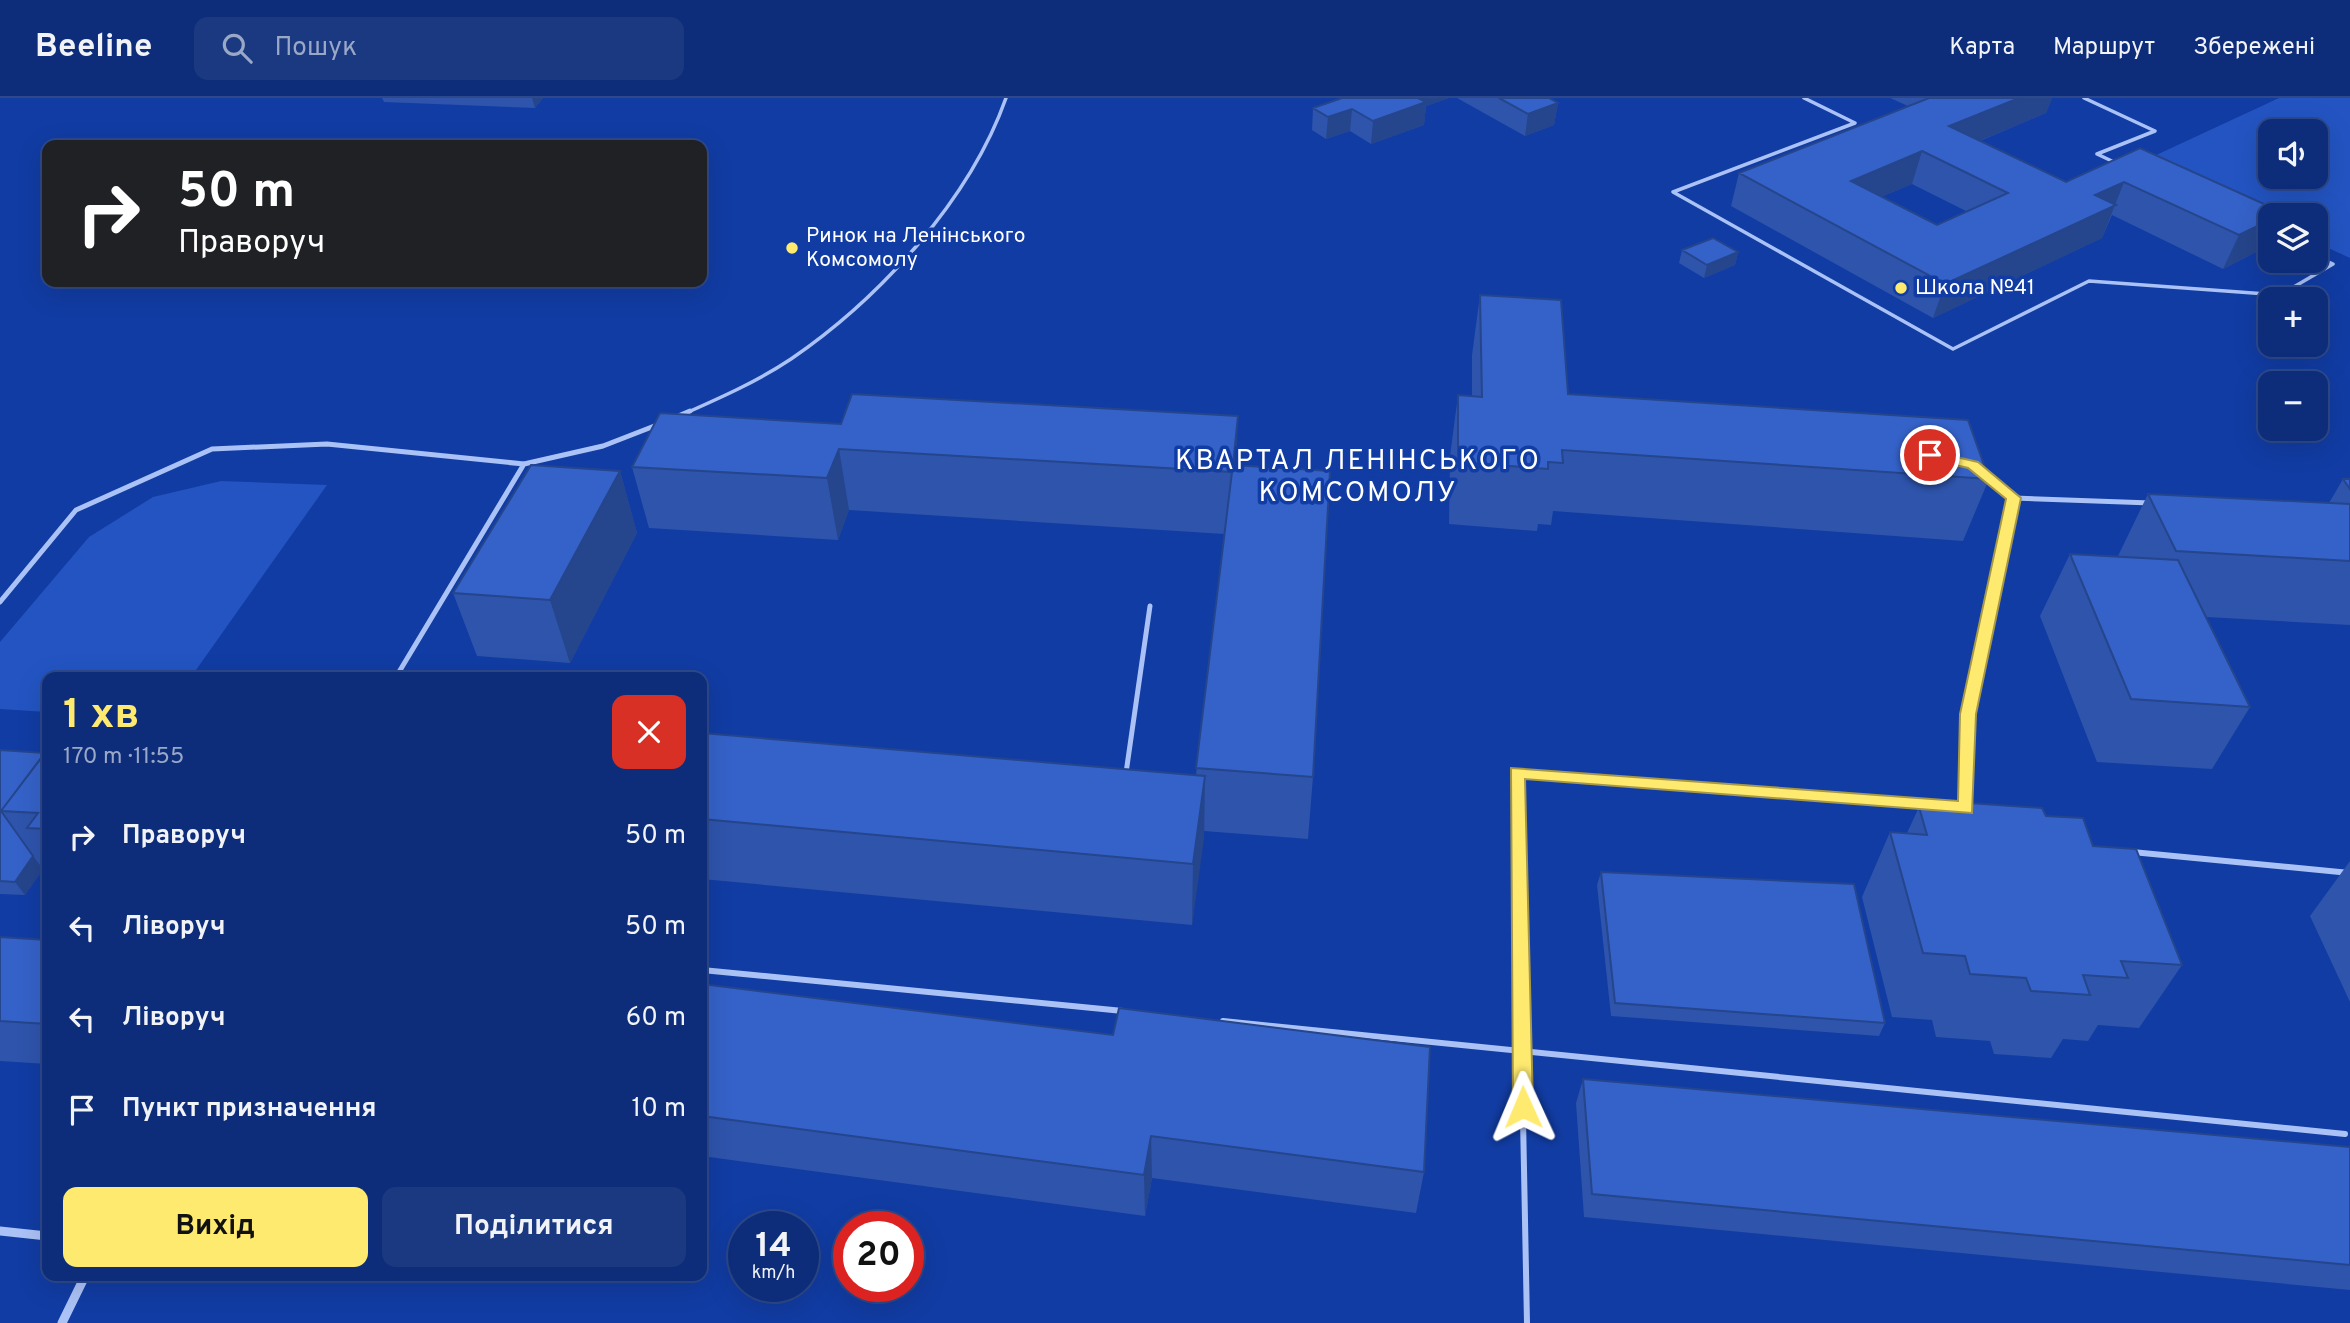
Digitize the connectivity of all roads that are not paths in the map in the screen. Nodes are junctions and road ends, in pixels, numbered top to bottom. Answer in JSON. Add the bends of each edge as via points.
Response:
{"nodes":[{"id":1,"x":1006,"y":98,"type":"edge"},
{"id":2,"x":1804,"y":98,"type":"edge"},
{"id":3,"x":2084,"y":98,"type":"edge"},
{"id":4,"x":2121,"y":166,"type":"edge"},
{"id":5,"x":2318,"y":273,"type":"edge"},
{"id":6,"x":671,"y":419,"type":"edge"},
{"id":7,"x":660,"y":424,"type":"edge"},
{"id":8,"x":524,"y":464,"type":"junction"},
{"id":9,"x":1973,"y":465,"type":"edge"},
{"id":10,"x":2014,"y":498,"type":"junction"},
{"id":11,"x":2165,"y":503,"type":"edge"},
{"id":12,"x":0,"y":603,"type":"edge"},
{"id":13,"x":1150,"y":606,"type":"dead end"},
{"id":14,"x":399,"y":672,"type":"edge"},
{"id":15,"x":1112,"y":772,"type":"edge"},
{"id":16,"x":1966,"y":808,"type":"junction"},
{"id":17,"x":1979,"y":814,"type":"edge"},
{"id":18,"x":2120,"y":850,"type":"edge"},
{"id":19,"x":2350,"y":873,"type":"edge"},
{"id":20,"x":707,"y":970,"type":"edge"},
{"id":21,"x":1132,"y":1012,"type":"edge"},
{"id":22,"x":1215,"y":1020,"type":"edge"},
{"id":23,"x":1522,"y":1053,"type":"junction"},
{"id":24,"x":2345,"y":1135,"type":"dead end"},
{"id":25,"x":0,"y":1231,"type":"edge"},
{"id":26,"x":42,"y":1235,"type":"edge"},
{"id":27,"x":83,"y":1281,"type":"edge"},
{"id":28,"x":62,"y":1323,"type":"edge"},
{"id":29,"x":1527,"y":1323,"type":"edge"}],
"edges":[{"from":1,"to":6,"type":"lane","via":[[1000,121],[946,211],[869,294],[793,359]]},
{"from":2,"to":5,"type":"lane","via":[[1854,123],[1673,191],[1952,349],[2089,281],[2280,295]]},
{"from":3,"to":4,"type":"lane","via":[[2155,131],[2097,154]]},
{"from":7,"to":8,"type":"lane","via":[[603,446]]},
{"from":8,"to":12,"type":"lane","via":[[327,444],[212,449],[76,510]]},
{"from":8,"to":14,"type":"lane"},
{"from":9,"to":10,"type":"lane"},
{"from":10,"to":11,"type":"lane"},
{"from":10,"to":16,"type":"lane","via":[[1968,714]]},
{"from":13,"to":15,"type":"lane","via":[[1126,773]]},
{"from":16,"to":17,"type":"lane"},
{"from":16,"to":23,"type":"lane","via":[[1517,772]]},
{"from":18,"to":19,"type":"lane"},
{"from":20,"to":21,"type":"lane"},
{"from":22,"to":23,"type":"lane"},
{"from":23,"to":24,"type":"lane"},
{"from":23,"to":29,"type":"lane"},
{"from":25,"to":26,"type":"street"},
{"from":27,"to":28,"type":"street"}]}
